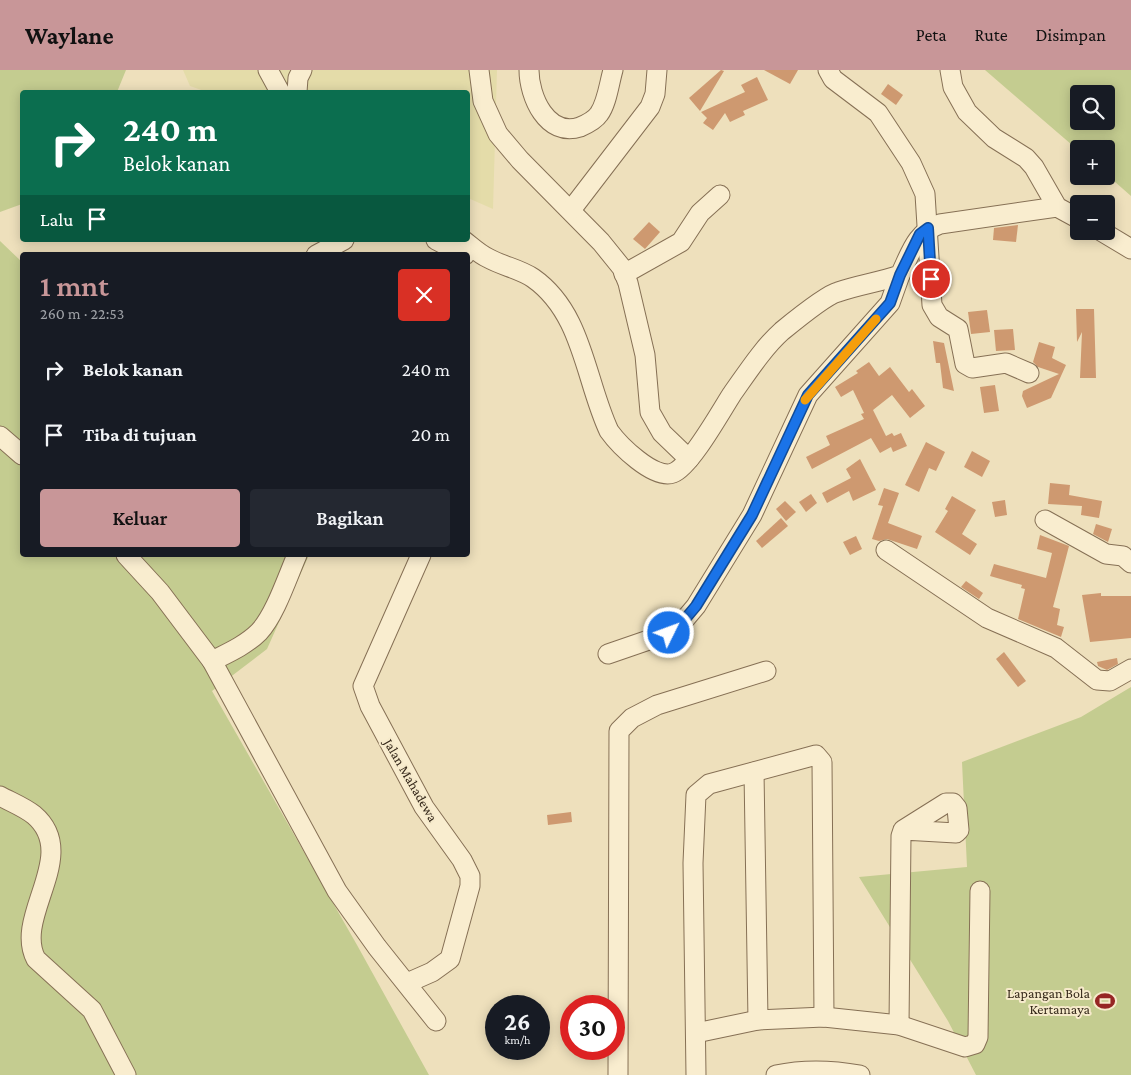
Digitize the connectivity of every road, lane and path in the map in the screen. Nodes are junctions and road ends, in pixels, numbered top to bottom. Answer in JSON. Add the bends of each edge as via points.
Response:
{"nodes":[{"id":1,"x":268,"y":70,"type":"edge"},
{"id":2,"x":302,"y":70,"type":"edge"},
{"id":3,"x":479,"y":70,"type":"edge"},
{"id":4,"x":529,"y":70,"type":"edge"},
{"id":5,"x":613,"y":70,"type":"edge"},
{"id":6,"x":657,"y":70,"type":"edge"},
{"id":7,"x":828,"y":70,"type":"edge"},
{"id":8,"x":950,"y":70,"type":"edge"},
{"id":9,"x":279,"y":90,"type":"edge"},
{"id":10,"x":297,"y":90,"type":"edge"},
{"id":11,"x":720,"y":195,"type":"dead end"},
{"id":12,"x":1057,"y":207,"type":"junction"},
{"id":13,"x":571,"y":210,"type":"junction"},
{"id":14,"x":1070,"y":214,"type":"edge"},
{"id":15,"x":928,"y":228,"type":"junction"},
{"id":16,"x":1115,"y":239,"type":"edge"},
{"id":17,"x":340,"y":242,"type":"edge"},
{"id":18,"x":440,"y":242,"type":"edge"},
{"id":19,"x":466,"y":242,"type":"edge"},
{"id":20,"x":1131,"y":248,"type":"edge"},
{"id":21,"x":322,"y":252,"type":"edge"},
{"id":22,"x":458,"y":252,"type":"edge"},
{"id":23,"x":470,"y":259,"type":"edge"},
{"id":24,"x":624,"y":274,"type":"junction"},
{"id":25,"x":900,"y":275,"type":"junction"},
{"id":26,"x":551,"y":292,"type":"junction"},
{"id":27,"x":1029,"y":373,"type":"dead end"},
{"id":28,"x":0,"y":436,"type":"edge"},
{"id":29,"x":20,"y":453,"type":"edge"},
{"id":30,"x":689,"y":458,"type":"junction"},
{"id":31,"x":1045,"y":520,"type":"dead end"},
{"id":32,"x":886,"y":550,"type":"dead end"},
{"id":33,"x":128,"y":557,"type":"edge"},
{"id":34,"x":296,"y":557,"type":"edge"},
{"id":35,"x":420,"y":557,"type":"edge"},
{"id":36,"x":1131,"y":563,"type":"edge"},
{"id":37,"x":608,"y":654,"type":"dead end"},
{"id":38,"x":212,"y":661,"type":"junction"},
{"id":39,"x":1131,"y":669,"type":"edge"},
{"id":40,"x":766,"y":671,"type":"dead end"},
{"id":41,"x":754,"y":772,"type":"junction"},
{"id":42,"x":0,"y":796,"type":"edge"},
{"id":43,"x":903,"y":830,"type":"dead end"},
{"id":44,"x":980,"y":891,"type":"dead end"},
{"id":45,"x":407,"y":983,"type":"junction"},
{"id":46,"x":824,"y":1016,"type":"junction"},
{"id":47,"x":758,"y":1020,"type":"junction"},
{"id":48,"x":436,"y":1021,"type":"dead end"},
{"id":49,"x":899,"y":1025,"type":"junction"},
{"id":50,"x":696,"y":1033,"type":"junction"},
{"id":51,"x":126,"y":1075,"type":"edge"},
{"id":52,"x":618,"y":1075,"type":"edge"},
{"id":53,"x":696,"y":1075,"type":"edge"},
{"id":54,"x":776,"y":1075,"type":"edge"},
{"id":55,"x":860,"y":1075,"type":"edge"}],
"edges":[{"from":1,"to":9,"type":"street"},
{"from":2,"to":10,"type":"street"},
{"from":3,"to":13,"type":"street","via":[[483,101],[498,134]]},
{"from":4,"to":5,"type":"street","via":[[530,88],[537,106],[553,123],[572,129],[598,116]]},
{"from":6,"to":13,"type":"street","via":[[656,94],[650,107]]},
{"from":7,"to":15,"type":"street","via":[[833,79],[878,113],[911,163],[925,194]]},
{"from":8,"to":12,"type":"street","via":[[953,86],[967,112],[994,138],[1026,158]]},
{"from":11,"to":24,"type":"street","via":[[700,213],[681,242]]},
{"from":12,"to":14,"type":"street"},
{"from":12,"to":15,"type":"street"},
{"from":13,"to":24,"type":"street","via":[[612,255]]},
{"from":15,"to":25,"type":"street","via":[[920,234]]},
{"from":15,"to":27,"type":"street","via":[[932,305],[939,317],[958,329],[965,364],[972,368],[1006,363]]},
{"from":16,"to":20,"type":"street"},
{"from":17,"to":21,"type":"street"},
{"from":18,"to":22,"type":"street"},
{"from":19,"to":26,"type":"street","via":[[487,258],[532,278]]},
{"from":23,"to":26,"type":"street","via":[[520,285]]},
{"from":24,"to":30,"type":"street","via":[[644,355],[650,412],[662,433]]},
{"from":25,"to":30,"type":"street","via":[[836,292],[781,332],[732,393]]},
{"from":25,"to":37,"type":"street","via":[[890,303],[808,395],[752,515],[696,606],[669,633]]},
{"from":26,"to":30,"type":"street","via":[[575,332],[603,419],[616,441],[649,468],[666,474],[676,471]]},
{"from":28,"to":29,"type":"street"},
{"from":31,"to":36,"type":"street","via":[[1106,554],[1123,556]]},
{"from":32,"to":39,"type":"street","via":[[981,614],[1056,648],[1097,680],[1110,681]]},
{"from":33,"to":38,"type":"street","via":[[160,592]]},
{"from":34,"to":38,"type":"street","via":[[259,632]]},
{"from":35,"to":45,"type":"street","name":"Jalan Mahadewa","via":[[364,686],[370,706],[424,807],[467,868],[470,886],[450,959],[432,972]]},
{"from":38,"to":45,"type":"street","via":[[337,891]]},
{"from":40,"to":52,"type":"street","via":[[657,706],[632,718],[619,731]]},
{"from":41,"to":46,"type":"street","via":[[816,755],[822,762]]},
{"from":41,"to":47,"type":"street"},
{"from":41,"to":50,"type":"street","via":[[710,784],[696,795],[693,863]]},
{"from":42,"to":51,"type":"street","via":[[32,813],[48,839],[49,865],[31,934],[32,951],[36,959],[92,1010]]},
{"from":43,"to":49,"type":"street"},
{"from":44,"to":49,"type":"street","via":[[977,1042],[965,1047]]},
{"from":45,"to":48,"type":"street"},
{"from":46,"to":47,"type":"street"},
{"from":46,"to":49,"type":"street"},
{"from":47,"to":50,"type":"street"},
{"from":50,"to":53,"type":"street"},
{"from":54,"to":55,"type":"street","via":[[796,1071]]}]}
